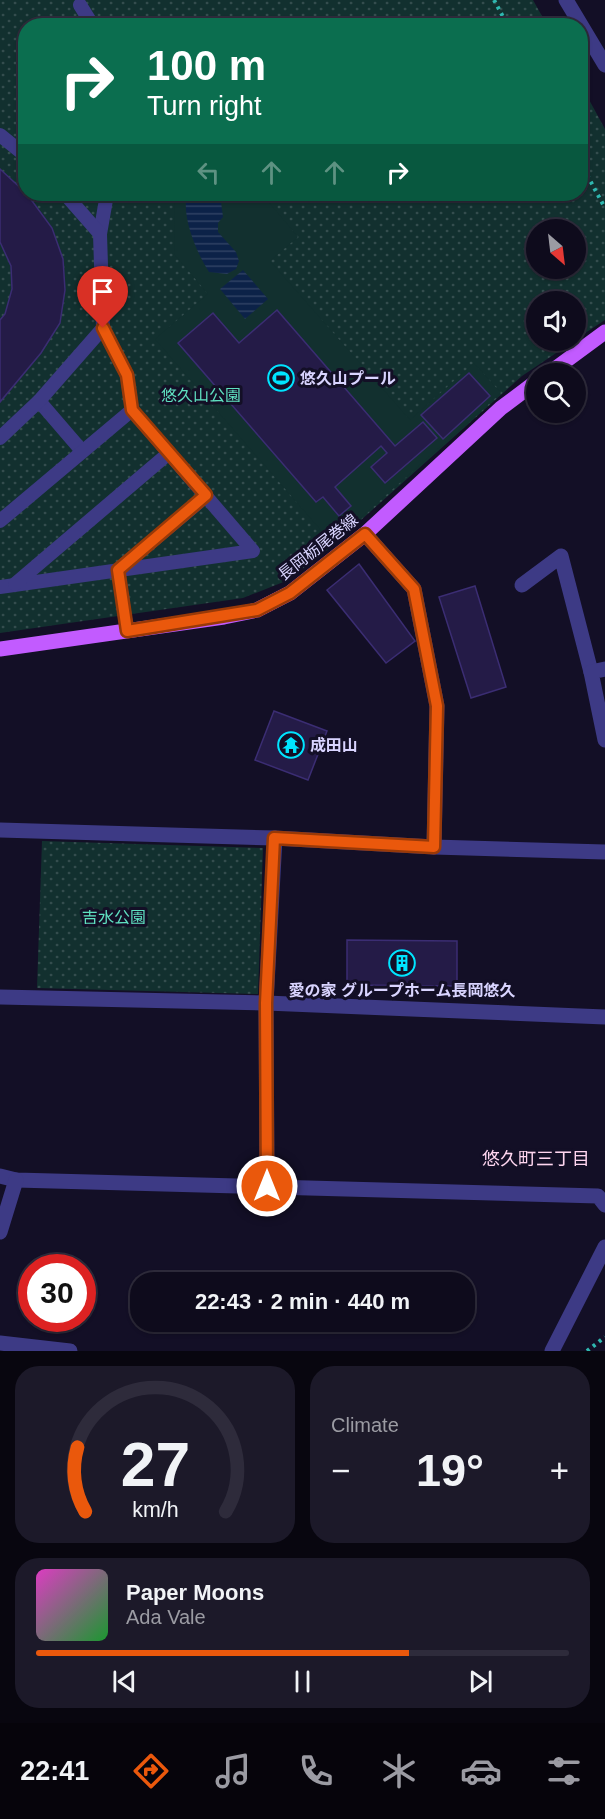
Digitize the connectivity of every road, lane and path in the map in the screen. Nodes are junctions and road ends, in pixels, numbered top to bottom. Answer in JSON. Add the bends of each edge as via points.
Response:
{"nodes":[{"id":1,"x":494,"y":0,"type":"edge"},
{"id":2,"x":566,"y":0,"type":"edge"},
{"id":3,"x":80,"y":5,"type":"dead end"},
{"id":4,"x":88,"y":18,"type":"edge"},
{"id":5,"x":503,"y":18,"type":"edge"},
{"id":6,"x":577,"y":18,"type":"edge"},
{"id":7,"x":588,"y":37,"type":"edge"},
{"id":8,"x":605,"y":65,"type":"edge"},
{"id":9,"x":0,"y":135,"type":"edge"},
{"id":10,"x":18,"y":150,"type":"edge"},
{"id":11,"x":588,"y":177,"type":"edge"},
{"id":12,"x":71,"y":201,"type":"edge"},
{"id":13,"x":106,"y":201,"type":"edge"},
{"id":14,"x":605,"y":208,"type":"edge"},
{"id":15,"x":100,"y":234,"type":"junction"},
{"id":16,"x":103,"y":328,"type":"junction"},
{"id":17,"x":605,"y":332,"type":"edge"},
{"id":18,"x":563,"y":363,"type":"edge"},
{"id":19,"x":526,"y":389,"type":"edge"},
{"id":20,"x":39,"y":401,"type":"junction"},
{"id":21,"x":132,"y":410,"type":"junction"},
{"id":22,"x":0,"y":438,"type":"edge"},
{"id":23,"x":82,"y":451,"type":"junction"},
{"id":24,"x":169,"y":453,"type":"junction"},
{"id":25,"x":206,"y":495,"type":"junction"},
{"id":26,"x":0,"y":521,"type":"edge"},
{"id":27,"x":365,"y":534,"type":"junction"},
{"id":28,"x":118,"y":570,"type":"junction"},
{"id":29,"x":15,"y":585,"type":"junction"},
{"id":30,"x":522,"y":585,"type":"dead end"},
{"id":31,"x":0,"y":587,"type":"edge"},
{"id":32,"x":127,"y":631,"type":"junction"},
{"id":33,"x":0,"y":649,"type":"edge"},
{"id":34,"x":598,"y":670,"type":"edge"},
{"id":35,"x":605,"y":740,"type":"edge"},
{"id":36,"x":0,"y":830,"type":"edge"},
{"id":37,"x":274,"y":838,"type":"junction"},
{"id":38,"x":434,"y":847,"type":"junction"},
{"id":39,"x":605,"y":852,"type":"edge"},
{"id":40,"x":0,"y":997,"type":"edge"},
{"id":41,"x":266,"y":1003,"type":"junction"},
{"id":42,"x":605,"y":1017,"type":"edge"},
{"id":43,"x":0,"y":1176,"type":"edge"},
{"id":44,"x":16,"y":1180,"type":"junction"},
{"id":45,"x":267,"y":1186,"type":"junction"},
{"id":46,"x":605,"y":1205,"type":"edge"},
{"id":47,"x":0,"y":1232,"type":"edge"},
{"id":48,"x":605,"y":1247,"type":"edge"},
{"id":49,"x":605,"y":1337,"type":"edge"},
{"id":50,"x":0,"y":1343,"type":"edge"},
{"id":51,"x":70,"y":1351,"type":"edge"},
{"id":52,"x":552,"y":1351,"type":"edge"},
{"id":53,"x":587,"y":1351,"type":"edge"}],
"edges":[{"from":1,"to":5,"type":"path"},
{"from":2,"to":6,"type":"street"},
{"from":3,"to":4,"type":"lane"},
{"from":7,"to":8,"type":"street"},
{"from":9,"to":10,"type":"lane"},
{"from":11,"to":14,"type":"path"},
{"from":12,"to":15,"type":"lane"},
{"from":13,"to":15,"type":"lane"},
{"from":15,"to":16,"type":"lane"},
{"from":16,"to":20,"type":"lane"},
{"from":16,"to":21,"type":"lane","via":[[127,375]]},
{"from":17,"to":18,"type":"main road"},
{"from":19,"to":27,"type":"main road","name":"長岡栃尾巻線"},
{"from":20,"to":22,"type":"lane"},
{"from":20,"to":23,"type":"lane"},
{"from":21,"to":23,"type":"lane"},
{"from":21,"to":24,"type":"lane"},
{"from":23,"to":26,"type":"lane"},
{"from":24,"to":25,"type":"lane"},
{"from":24,"to":29,"type":"lane"},
{"from":25,"to":28,"type":"lane"},
{"from":25,"to":28,"type":"lane","via":[[253,551]]},
{"from":27,"to":32,"type":"main road","name":"長岡栃尾巻線","via":[[290,593],[257,610]]},
{"from":27,"to":38,"type":"street","via":[[414,589],[437,706]]},
{"from":28,"to":29,"type":"lane"},
{"from":28,"to":32,"type":"lane"},
{"from":29,"to":31,"type":"lane"},
{"from":30,"to":34,"type":"street","via":[[561,556]]},
{"from":32,"to":33,"type":"main road","name":"長岡栃尾巻線"},
{"from":34,"to":35,"type":"street"},
{"from":36,"to":37,"type":"street"},
{"from":37,"to":38,"type":"street"},
{"from":37,"to":41,"type":"street"},
{"from":38,"to":39,"type":"street"},
{"from":40,"to":41,"type":"street"},
{"from":41,"to":42,"type":"street"},
{"from":41,"to":45,"type":"street"},
{"from":43,"to":44,"type":"street"},
{"from":44,"to":45,"type":"street"},
{"from":44,"to":47,"type":"street"},
{"from":45,"to":46,"type":"street","via":[[598,1196]]},
{"from":48,"to":52,"type":"street"},
{"from":49,"to":53,"type":"path"},
{"from":50,"to":51,"type":"street"}]}
